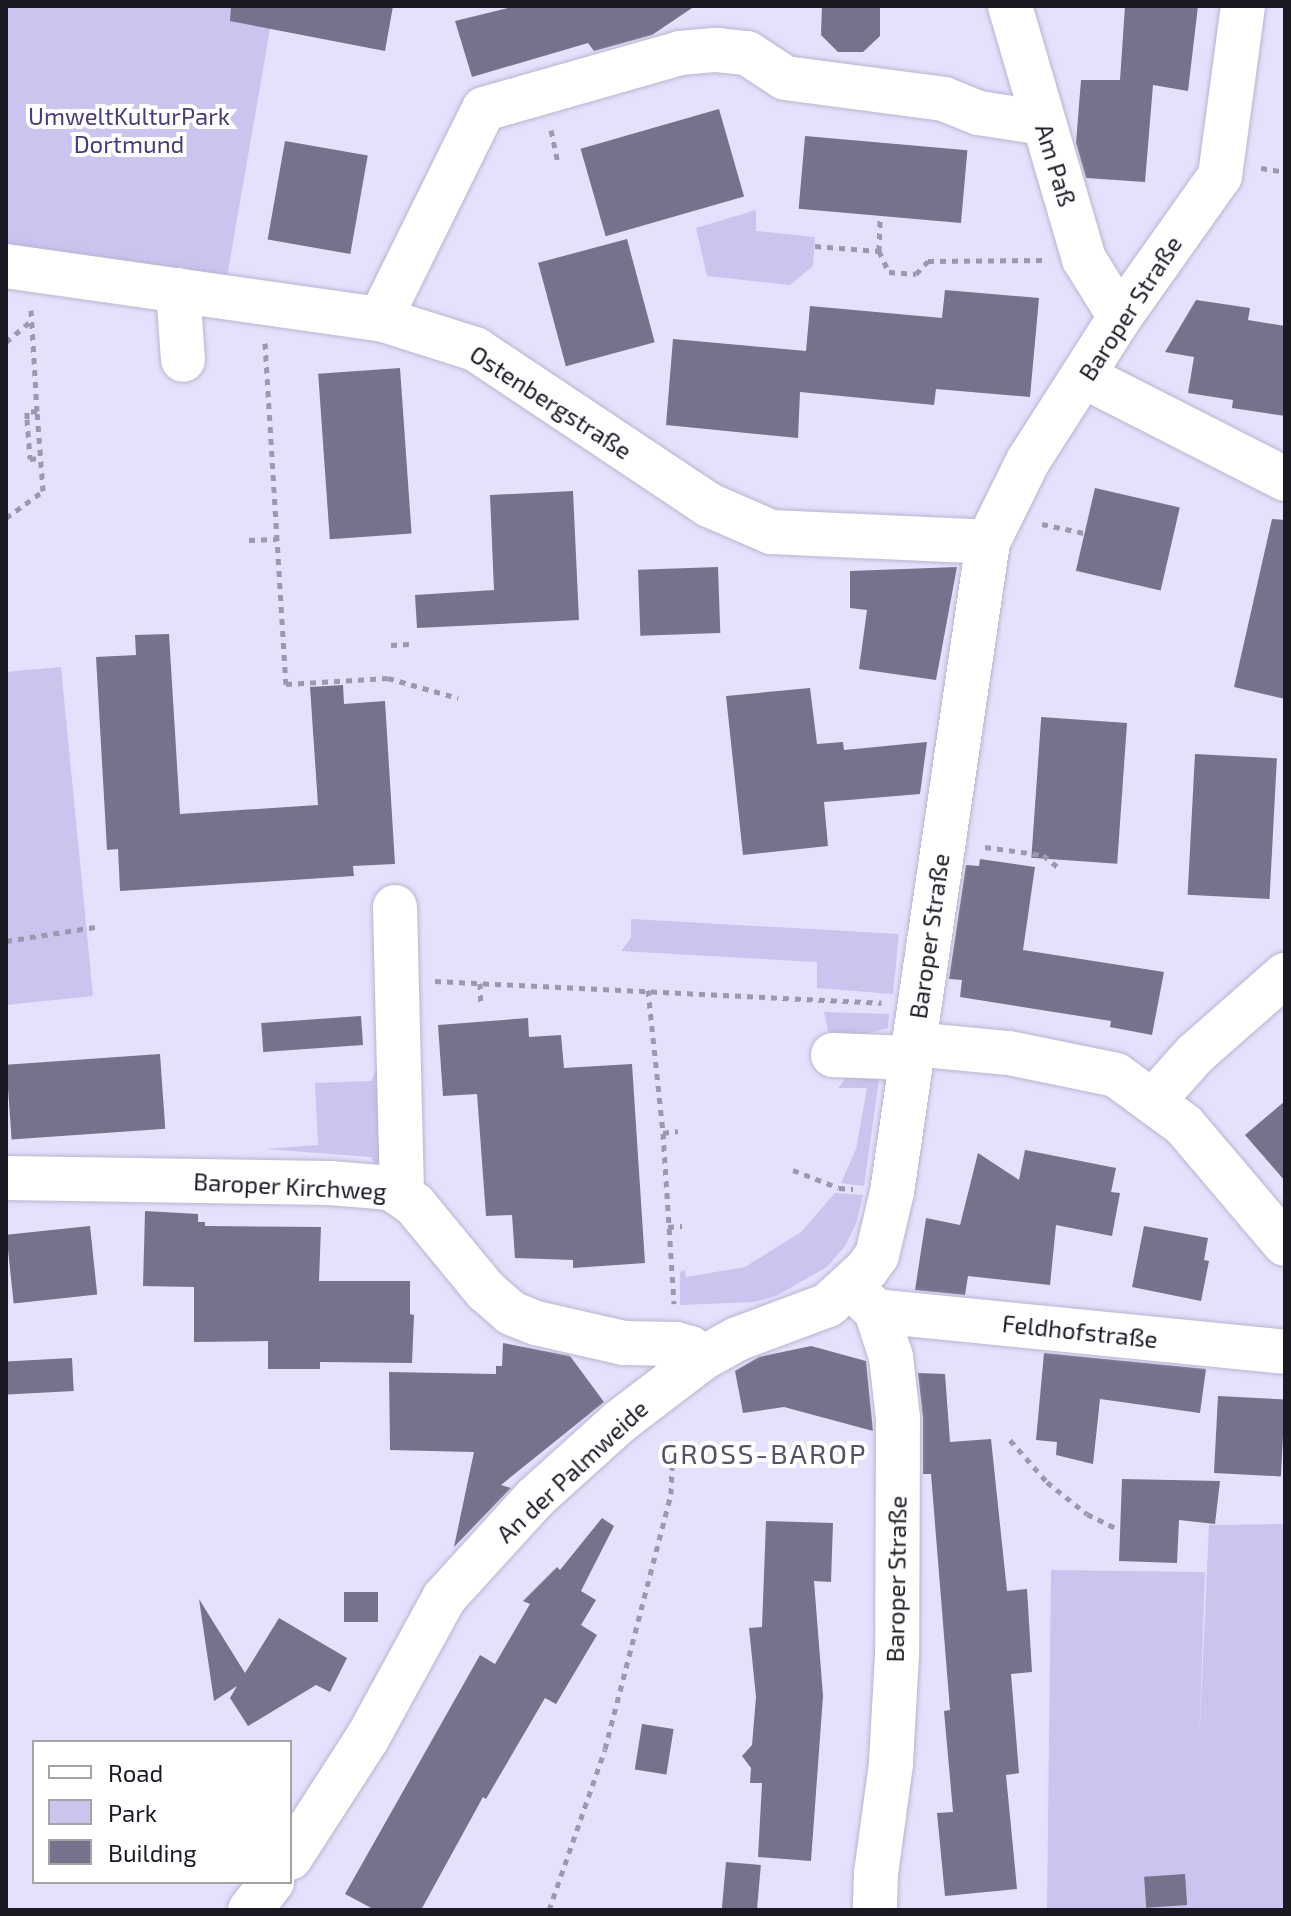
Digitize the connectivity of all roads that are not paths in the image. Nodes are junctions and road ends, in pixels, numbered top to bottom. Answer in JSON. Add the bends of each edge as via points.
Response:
{"nodes":[{"id":1,"x":1010,"y":6,"type":"edge"},
{"id":2,"x":1243,"y":6,"type":"edge"},
{"id":3,"x":1043,"y":123,"type":"junction"},
{"id":4,"x":18,"y":268,"type":"edge"},
{"id":5,"x":178,"y":290,"type":"junction"},
{"id":6,"x":1120,"y":317,"type":"junction"},
{"id":7,"x":380,"y":319,"type":"junction"},
{"id":8,"x":183,"y":360,"type":"dead end"},
{"id":9,"x":1085,"y":377,"type":"junction"},
{"id":10,"x":1285,"y":479,"type":"edge"},
{"id":11,"x":988,"y":542,"type":"junction"},
{"id":12,"x":395,"y":907,"type":"dead end"},
{"id":13,"x":1285,"y":975,"type":"edge"},
{"id":14,"x":914,"y":1036,"type":"junction"},
{"id":15,"x":833,"y":1055,"type":"dead end"},
{"id":16,"x":1153,"y":1101,"type":"junction"},
{"id":17,"x":6,"y":1178,"type":"edge"},
{"id":18,"x":402,"y":1192,"type":"junction"},
{"id":19,"x":1285,"y":1244,"type":"edge"},
{"id":20,"x":863,"y":1299,"type":"junction"},
{"id":21,"x":690,"y":1351,"type":"junction"},
{"id":22,"x":1285,"y":1352,"type":"edge"},
{"id":23,"x":292,"y":1855,"type":"edge"},
{"id":24,"x":270,"y":1884,"type":"edge"},
{"id":25,"x":250,"y":1910,"type":"edge"},
{"id":26,"x":875,"y":1910,"type":"edge"}],
"edges":[{"from":1,"to":3,"type":"street","name":"Am Paß"},
{"from":2,"to":6,"type":"street","name":"Baroper Straße","via":[[1220,176]]},
{"from":3,"to":6,"type":"street","name":"Am Paß","via":[[1084,259]]},
{"from":3,"to":7,"type":"street","via":[[979,113],[944,99],[785,78],[747,53],[717,50],[680,53],[484,109]]},
{"from":4,"to":5,"type":"street","name":"Ostenbergstraße"},
{"from":5,"to":7,"type":"street","name":"Ostenbergstraße"},
{"from":5,"to":8,"type":"street"},
{"from":6,"to":9,"type":"street","name":"Baroper Straße"},
{"from":7,"to":11,"type":"street","name":"Ostenbergstraße","via":[[475,349],[709,505],[771,532]]},
{"from":9,"to":10,"type":"street"},
{"from":9,"to":11,"type":"street","name":"Baroper Straße","via":[[1028,461]]},
{"from":11,"to":14,"type":"street","name":"Baroper Straße"},
{"from":12,"to":18,"type":"street"},
{"from":13,"to":16,"type":"street","via":[[1195,1054]]},
{"from":14,"to":15,"type":"street"},
{"from":14,"to":16,"type":"street","via":[[1106,1071]]},
{"from":14,"to":20,"type":"street","name":"Baroper Straße","via":[[892,1192]]},
{"from":16,"to":19,"type":"street","via":[[1184,1125]]},
{"from":17,"to":18,"type":"street","name":"Baroper Kirchweg","via":[[330,1183]]},
{"from":18,"to":21,"type":"street","name":"Baroper Kirchweg","via":[[511,1313],[624,1343]]},
{"from":20,"to":21,"type":"street","name":"An der Palmweide"},
{"from":20,"to":22,"type":"street","name":"Feldhofstraße"},
{"from":20,"to":26,"type":"street","name":"Baroper Straße","via":[[893,1367],[898,1450],[894,1717]]},
{"from":21,"to":23,"type":"street","name":"An der Palmweide","via":[[631,1413],[535,1498],[444,1598],[368,1737]]},
{"from":24,"to":25,"type":"street"}]}
